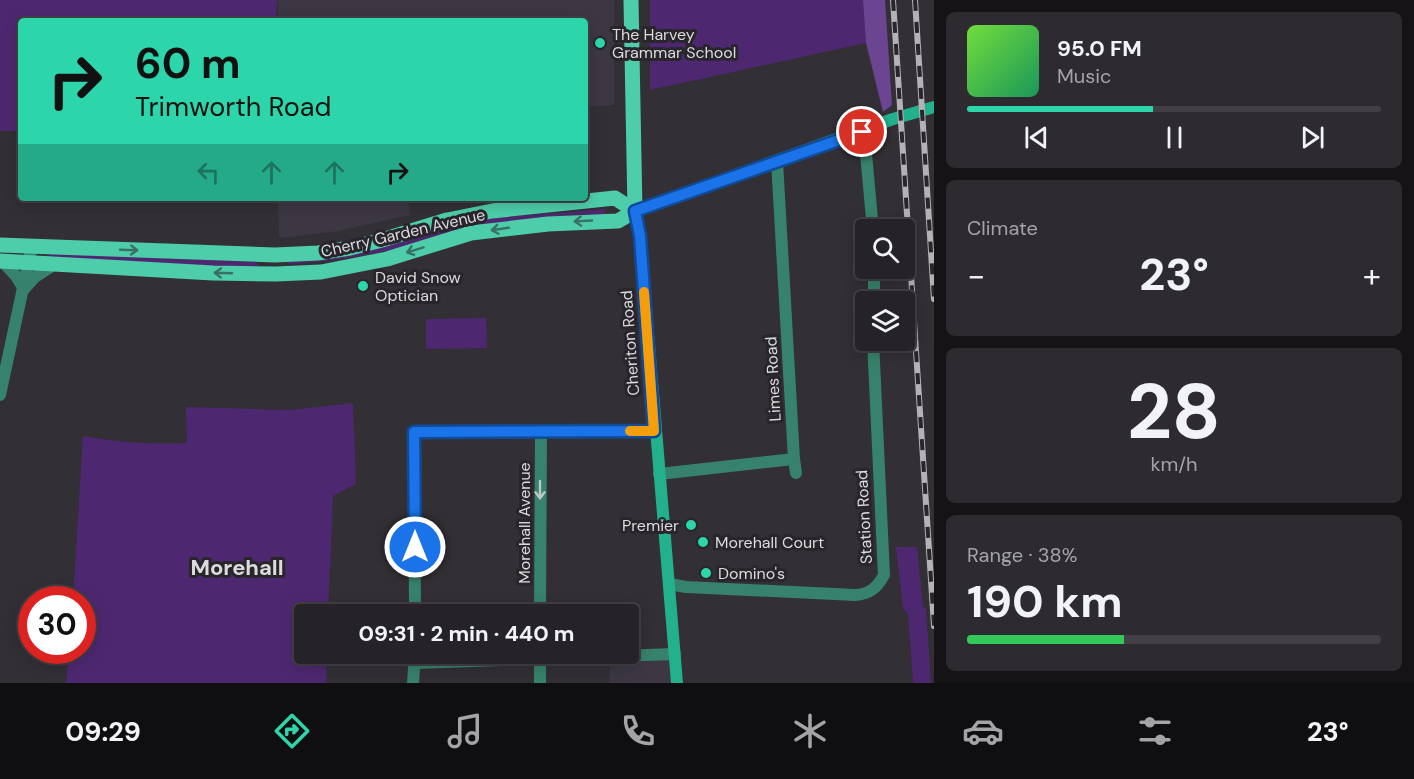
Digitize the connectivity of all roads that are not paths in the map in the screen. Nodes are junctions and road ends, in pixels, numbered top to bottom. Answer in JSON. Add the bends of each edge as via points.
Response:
{"nodes":[{"id":1,"x":631,"y":0,"type":"edge"},
{"id":2,"x":934,"y":106,"type":"edge"},
{"id":3,"x":862,"y":132,"type":"junction"},
{"id":4,"x":777,"y":161,"type":"junction"},
{"id":5,"x":587,"y":201,"type":"edge"},
{"id":6,"x":588,"y":201,"type":"edge"},
{"id":7,"x":635,"y":211,"type":"junction"},
{"id":8,"x":872,"y":219,"type":"edge"},
{"id":9,"x":0,"y":245,"type":"edge"},
{"id":10,"x":32,"y":246,"type":"junction"},
{"id":11,"x":1,"y":261,"type":"edge"},
{"id":12,"x":30,"y":262,"type":"junction"},
{"id":13,"x":55,"y":264,"type":"junction"},
{"id":14,"x":24,"y":289,"type":"junction"},
{"id":15,"x":874,"y":351,"type":"edge"},
{"id":16,"x":0,"y":396,"type":"edge"},
{"id":17,"x":541,"y":431,"type":"junction"},
{"id":18,"x":654,"y":431,"type":"junction"},
{"id":19,"x":794,"y":459,"type":"junction"},
{"id":20,"x":796,"y":473,"type":"dead end"},
{"id":21,"x":659,"y":474,"type":"junction"},
{"id":22,"x":669,"y":584,"type":"junction"},
{"id":23,"x":415,"y":604,"type":"edge"},
{"id":24,"x":540,"y":604,"type":"edge"},
{"id":25,"x":675,"y":654,"type":"junction"},
{"id":26,"x":639,"y":655,"type":"edge"},
{"id":27,"x":415,"y":664,"type":"edge"},
{"id":28,"x":540,"y":664,"type":"edge"},
{"id":29,"x":413,"y":683,"type":"edge"},
{"id":30,"x":540,"y":683,"type":"edge"},
{"id":31,"x":676,"y":683,"type":"edge"}],
"edges":[{"from":1,"to":7,"type":"main road","name":"Cheriton Road"},
{"from":2,"to":3,"type":"main road"},
{"from":3,"to":4,"type":"main road"},
{"from":3,"to":8,"type":"street"},
{"from":4,"to":7,"type":"main road"},
{"from":4,"to":19,"type":"street","name":"Limes Road"},
{"from":10,"to":5,"type":"main road","name":"Cherry Garden Avenue","one_way":true,"via":[[275,255],[318,253],[492,211]]},
{"from":6,"to":7,"type":"main road","name":"Cherry Garden Avenue","one_way":true,"via":[[615,198]]},
{"from":7,"to":13,"type":"main road","name":"Cherry Garden Avenue","one_way":true,"via":[[618,221],[471,233],[387,259],[321,272],[213,273]]},
{"from":7,"to":18,"type":"main road","name":"Cheriton Road"},
{"from":9,"to":10,"type":"main road","name":"Cherry Garden Avenue"},
{"from":10,"to":12,"type":"street"},
{"from":11,"to":12,"type":"main road","name":"Cherry Garden Avenue"},
{"from":11,"to":14,"type":"street"},
{"from":12,"to":13,"type":"main road","name":"Cherry Garden Avenue"},
{"from":12,"to":14,"type":"street"},
{"from":13,"to":14,"type":"street"},
{"from":14,"to":16,"type":"street"},
{"from":15,"to":22,"type":"street","name":"Station Road","via":[[884,575],[879,584],[855,595]]},
{"from":17,"to":18,"type":"street"},
{"from":17,"to":23,"type":"street","via":[[414,432]]},
{"from":17,"to":24,"type":"street","name":"Morehall Avenue","one_way":true},
{"from":18,"to":21,"type":"main road","name":"Cheriton Road"},
{"from":19,"to":20,"type":"street","name":"Limes Road"},
{"from":19,"to":21,"type":"street"},
{"from":21,"to":22,"type":"main road","name":"Cheriton Road"},
{"from":22,"to":25,"type":"main road","name":"Cheriton Road"},
{"from":25,"to":26,"type":"street"},
{"from":25,"to":31,"type":"main road","name":"Cheriton Road"},
{"from":27,"to":29,"type":"street"},
{"from":28,"to":30,"type":"street"}]}
